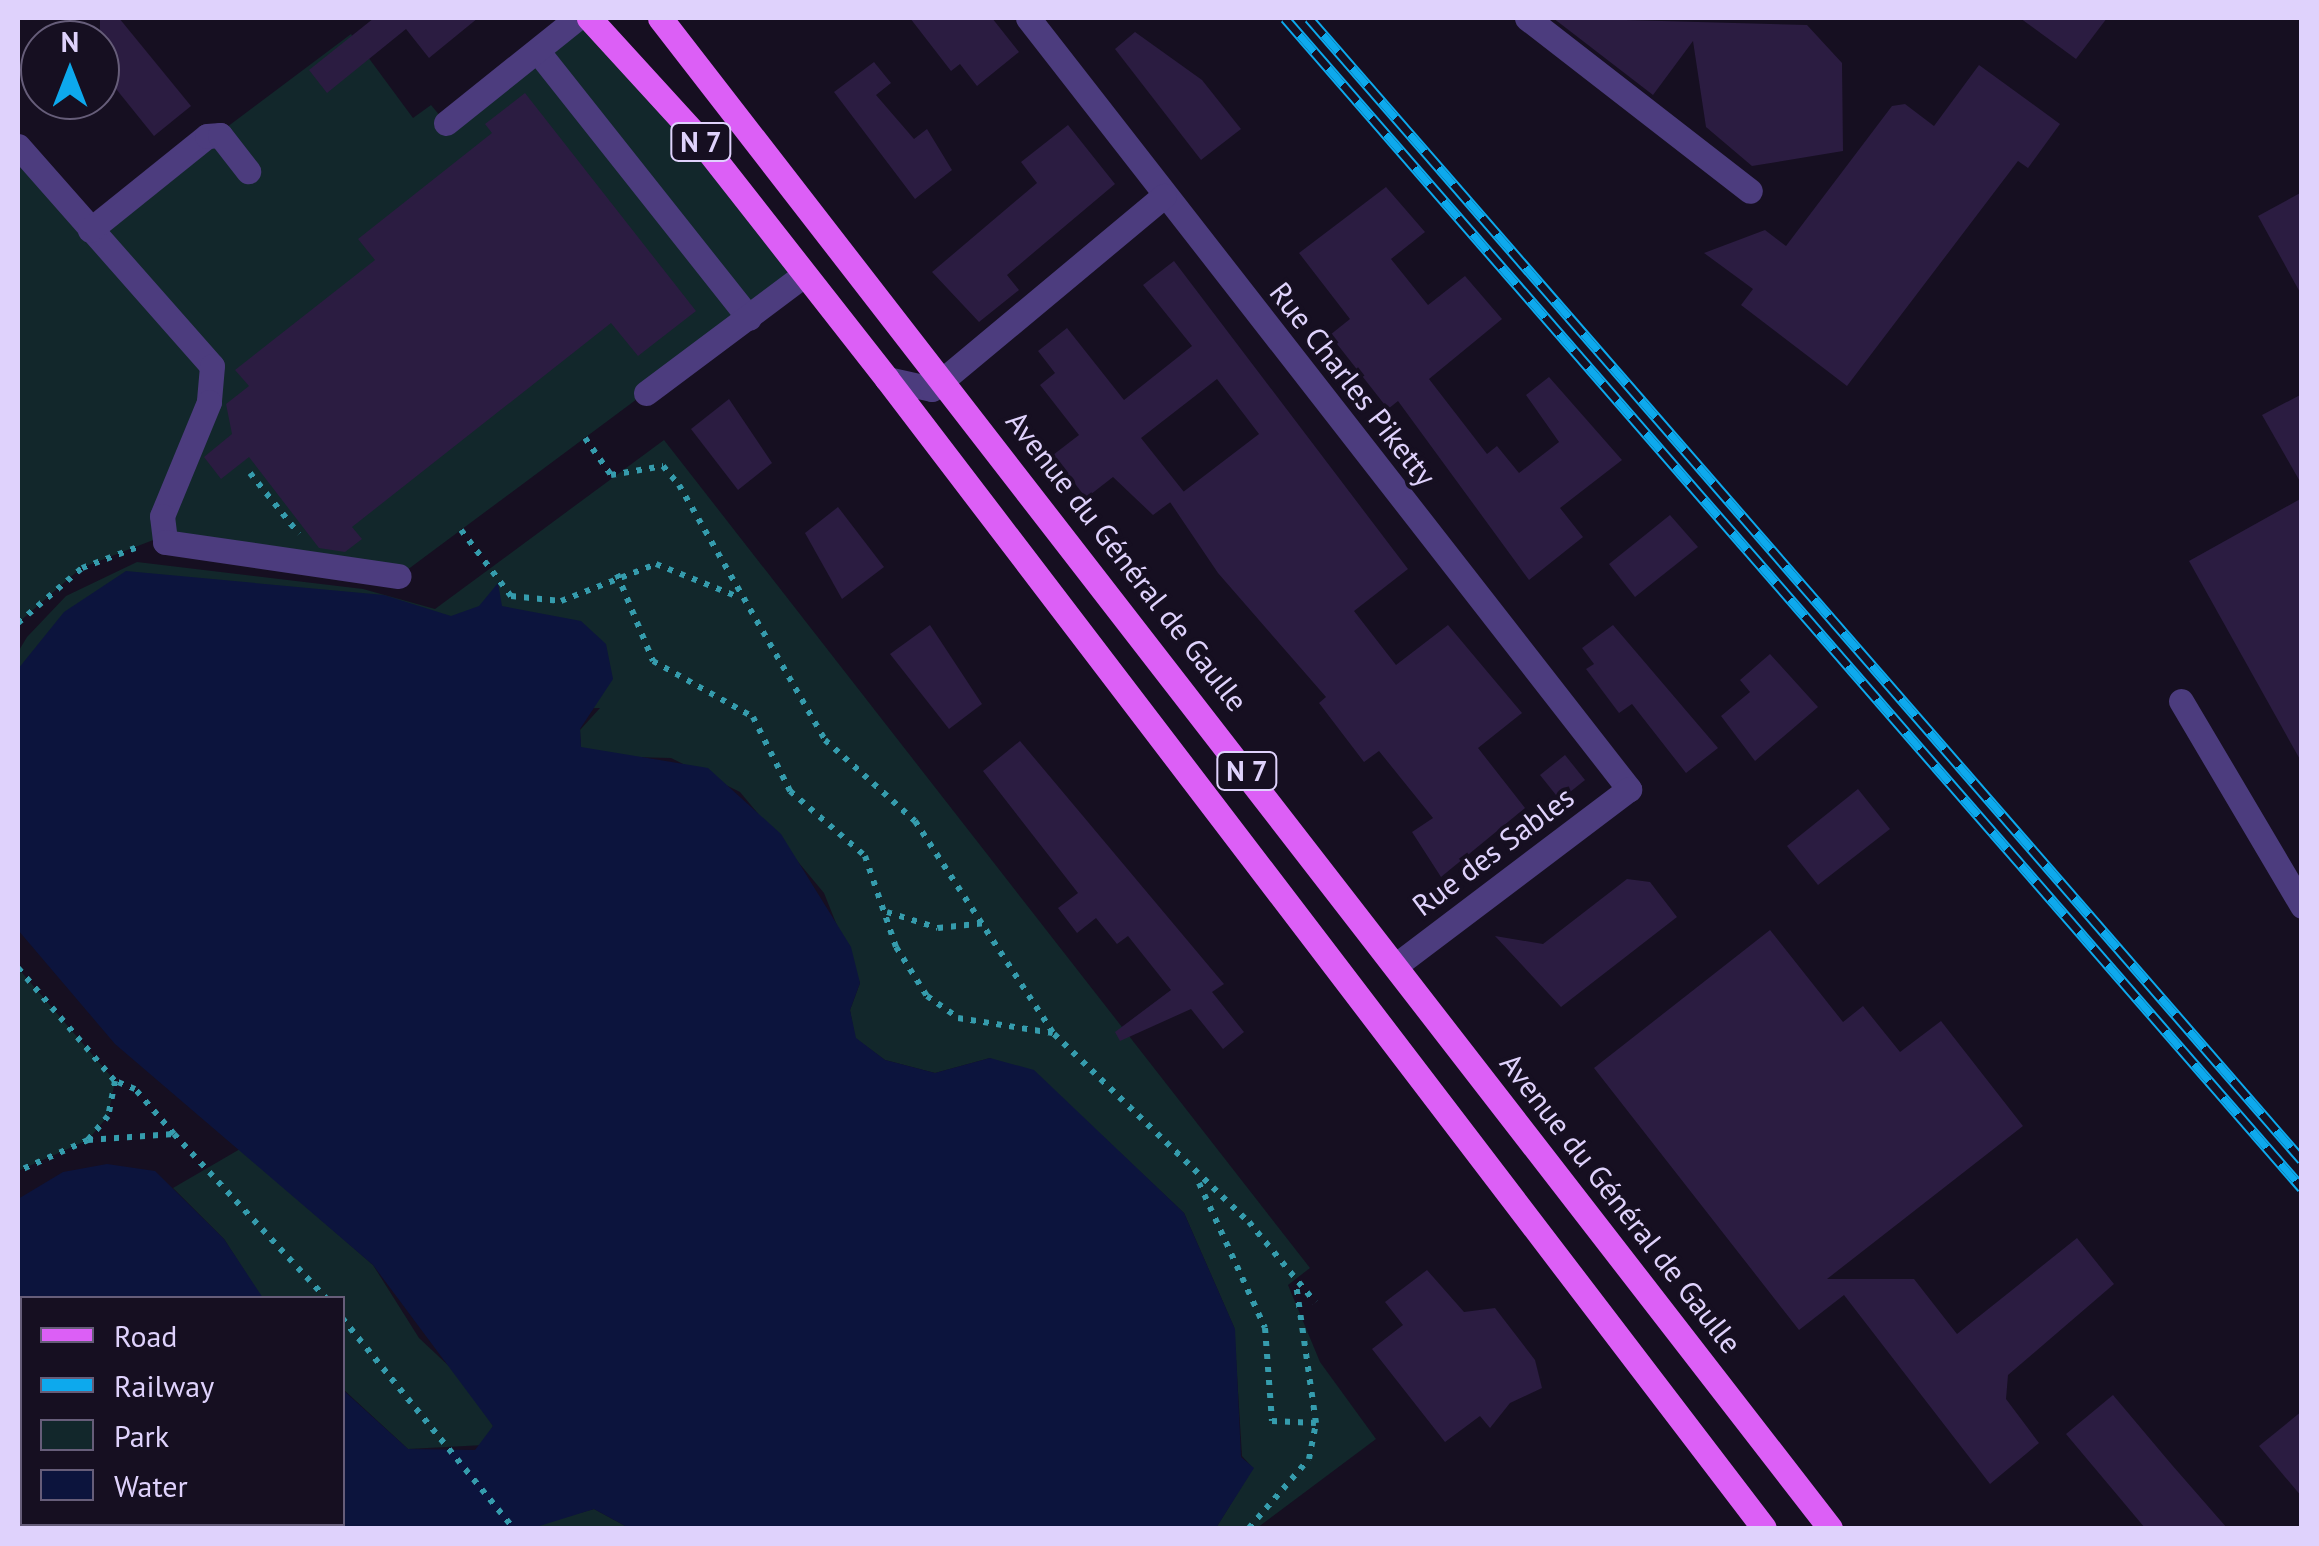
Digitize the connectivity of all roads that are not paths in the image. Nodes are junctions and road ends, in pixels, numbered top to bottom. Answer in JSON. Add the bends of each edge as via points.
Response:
{"nodes":[{"id":1,"x":577,"y":18,"type":"edge"},
{"id":2,"x":588,"y":18,"type":"edge"},
{"id":3,"x":660,"y":18,"type":"edge"},
{"id":4,"x":1028,"y":18,"type":"edge"},
{"id":5,"x":1527,"y":18,"type":"edge"},
{"id":6,"x":539,"y":52,"type":"junction"},
{"id":7,"x":446,"y":123,"type":"dead end"},
{"id":8,"x":18,"y":146,"type":"edge"},
{"id":9,"x":248,"y":171,"type":"dead end"},
{"id":10,"x":1750,"y":191,"type":"dead end"},
{"id":11,"x":1164,"y":196,"type":"junction"},
{"id":12,"x":90,"y":230,"type":"junction"},
{"id":13,"x":802,"y":276,"type":"junction"},
{"id":14,"x":749,"y":318,"type":"junction"},
{"id":15,"x":942,"y":376,"type":"junction"},
{"id":16,"x":887,"y":380,"type":"junction"},
{"id":17,"x":646,"y":393,"type":"dead end"},
{"id":18,"x":399,"y":576,"type":"dead end"},
{"id":19,"x":2180,"y":701,"type":"dead end"},
{"id":20,"x":1629,"y":789,"type":"joint"},
{"id":21,"x":2302,"y":906,"type":"edge"},
{"id":22,"x":1396,"y":965,"type":"junction"},
{"id":23,"x":1764,"y":1528,"type":"edge"},
{"id":24,"x":1830,"y":1528,"type":"edge"}],
"edges":[{"from":1,"to":6,"type":"street"},
{"from":2,"to":13,"type":"main road","number":"N 7","via":[[695,134]]},
{"from":3,"to":15,"type":"main road","name":"Avenue du Général de Gaulle","number":"N 7"},
{"from":4,"to":11,"type":"street","name":"Rue Charles Piketty"},
{"from":5,"to":10,"type":"street"},
{"from":6,"to":7,"type":"street"},
{"from":6,"to":14,"type":"street"},
{"from":8,"to":12,"type":"street"},
{"from":9,"to":12,"type":"street","via":[[220,135],[206,136]]},
{"from":11,"to":15,"type":"street"},
{"from":11,"to":20,"type":"street","name":"Rue Charles Piketty"},
{"from":12,"to":18,"type":"street","via":[[133,258],[212,366],[209,402],[162,536],[184,550]]},
{"from":13,"to":14,"type":"street"},
{"from":13,"to":16,"type":"main road","number":"N 7"},
{"from":14,"to":17,"type":"street"},
{"from":15,"to":16,"type":"street","via":[[932,389]]},
{"from":15,"to":22,"type":"main road","name":"Avenue du Général de Gaulle","number":"N 7"},
{"from":16,"to":23,"type":"main road","number":"N 7"},
{"from":19,"to":21,"type":"street"},
{"from":20,"to":22,"type":"street","name":"Rue des Sables"},
{"from":22,"to":24,"type":"main road","name":"Avenue du Général de Gaulle","number":"N 7"}]}
